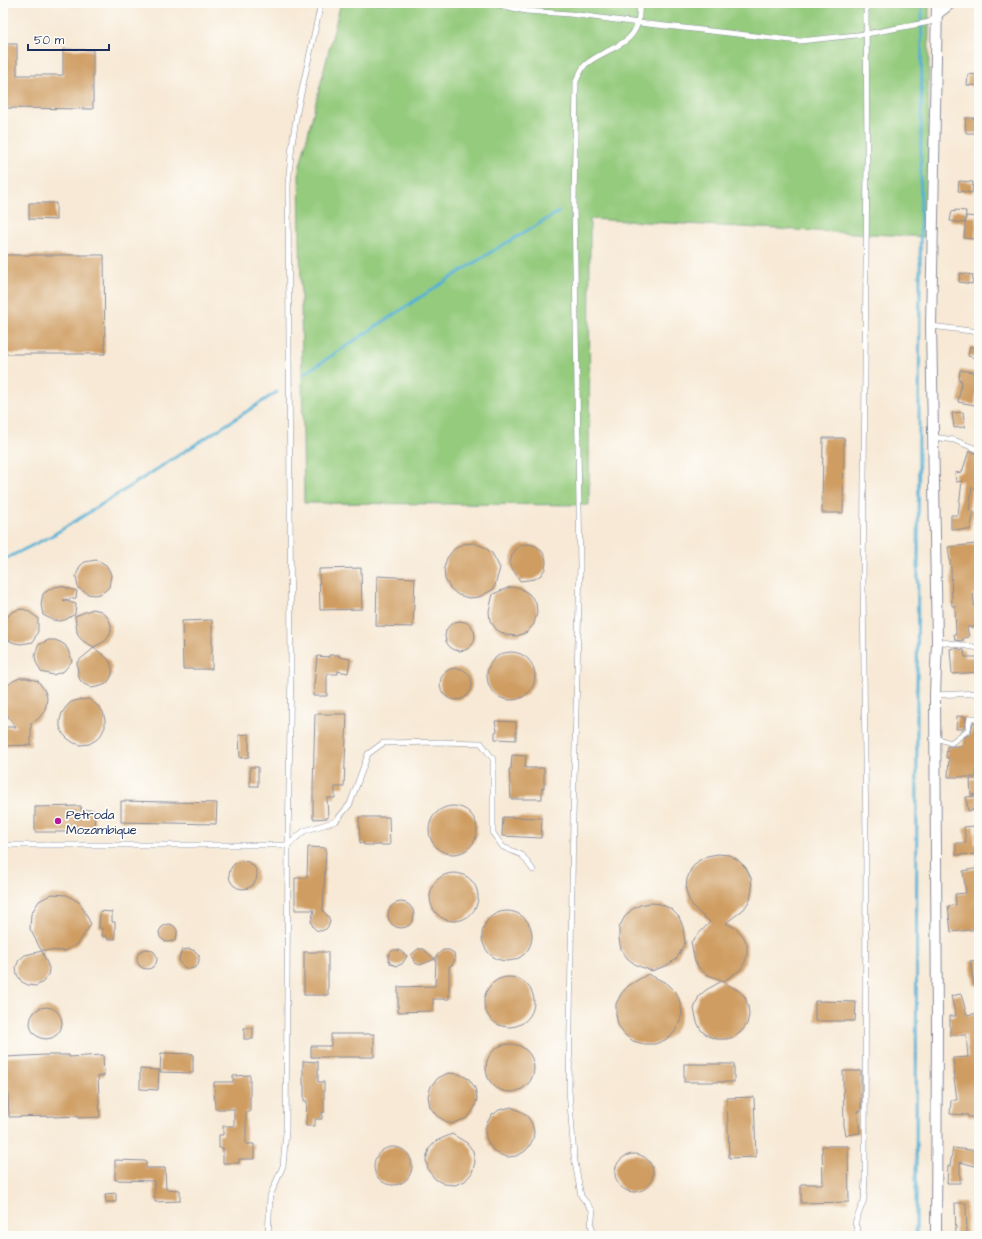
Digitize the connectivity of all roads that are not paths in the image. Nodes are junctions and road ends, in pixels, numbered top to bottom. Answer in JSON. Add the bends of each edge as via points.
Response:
{"nodes":[{"id":1,"x":321,"y":3,"type":"edge"},
{"id":2,"x":490,"y":3,"type":"edge"},
{"id":3,"x":639,"y":3,"type":"edge"},
{"id":4,"x":866,"y":3,"type":"edge"},
{"id":5,"x":937,"y":3,"type":"edge"},
{"id":6,"x":951,"y":3,"type":"edge"},
{"id":7,"x":938,"y":14,"type":"junction"},
{"id":8,"x":638,"y":23,"type":"junction"},
{"id":9,"x":866,"y":34,"type":"junction"},
{"id":10,"x":931,"y":326,"type":"junction"},
{"id":11,"x":979,"y":332,"type":"edge"},
{"id":12,"x":933,"y":437,"type":"junction"},
{"id":13,"x":979,"y":450,"type":"edge"},
{"id":14,"x":937,"y":641,"type":"junction"},
{"id":15,"x":979,"y":648,"type":"edge"},
{"id":16,"x":979,"y":693,"type":"edge"},
{"id":17,"x":935,"y":695,"type":"junction"},
{"id":18,"x":979,"y":718,"type":"edge"},
{"id":19,"x":936,"y":738,"type":"junction"},
{"id":20,"x":3,"y":845,"type":"edge"},
{"id":21,"x":288,"y":845,"type":"junction"},
{"id":22,"x":533,"y":870,"type":"dead end"},
{"id":23,"x":268,"y":1236,"type":"edge"},
{"id":24,"x":595,"y":1236,"type":"edge"},
{"id":25,"x":857,"y":1236,"type":"edge"},
{"id":26,"x":936,"y":1236,"type":"edge"}],
"edges":[{"from":1,"to":21,"type":"lane","via":[[297,112],[288,184],[292,667]]},
{"from":2,"to":8,"type":"lane","via":[[526,11]]},
{"from":3,"to":8,"type":"lane"},
{"from":4,"to":9,"type":"lane"},
{"from":5,"to":7,"type":"street"},
{"from":6,"to":7,"type":"street"},
{"from":7,"to":9,"type":"lane","via":[[930,22]]},
{"from":7,"to":10,"type":"street"},
{"from":8,"to":9,"type":"lane","via":[[800,41]]},
{"from":8,"to":24,"type":"lane","via":[[629,39],[584,66],[576,81],[574,204],[580,566],[569,1090],[580,1196],[593,1211],[591,1225]]},
{"from":9,"to":25,"type":"lane","via":[[863,586],[866,841],[865,1179],[864,1200],[856,1223]]},
{"from":10,"to":11,"type":"lane"},
{"from":10,"to":12,"type":"street"},
{"from":12,"to":13,"type":"lane","via":[[954,440]]},
{"from":12,"to":14,"type":"street"},
{"from":14,"to":15,"type":"lane"},
{"from":14,"to":17,"type":"street"},
{"from":16,"to":17,"type":"lane"},
{"from":17,"to":19,"type":"street"},
{"from":18,"to":19,"type":"lane","via":[[970,718],[968,730],[951,743]]},
{"from":19,"to":26,"type":"street"},
{"from":20,"to":21,"type":"lane"},
{"from":21,"to":22,"type":"lane","via":[[304,831],[336,821],[350,804],[368,754],[383,743],[481,744],[493,759],[493,833],[504,847],[522,855]]},
{"from":21,"to":23,"type":"lane","via":[[286,1132],[283,1166],[270,1196]]}]}
